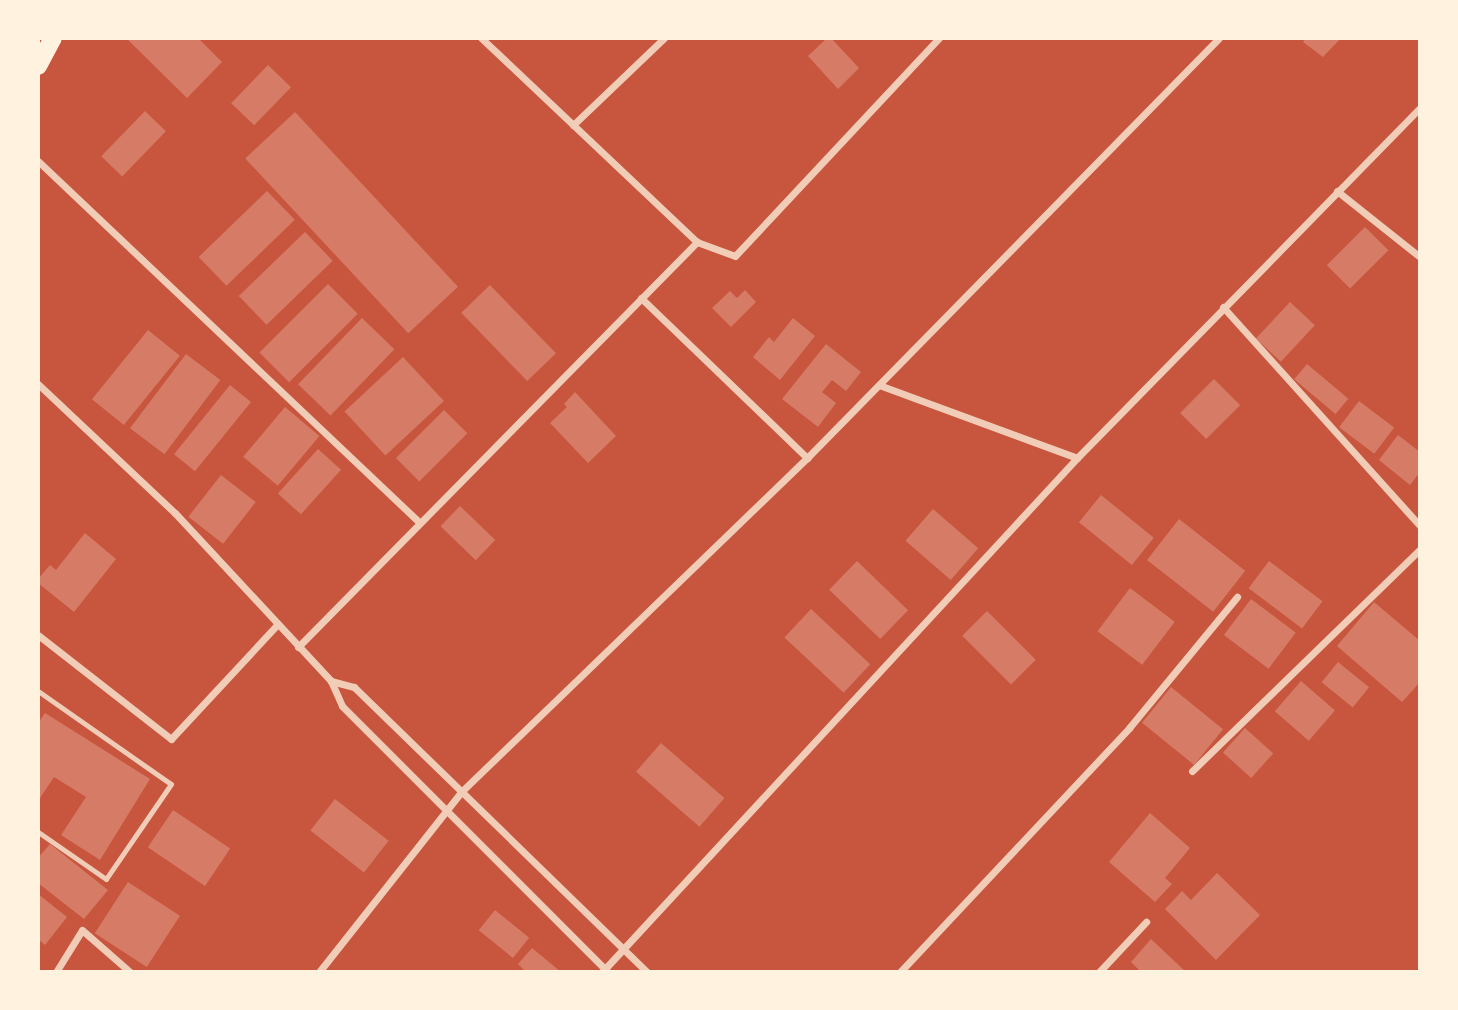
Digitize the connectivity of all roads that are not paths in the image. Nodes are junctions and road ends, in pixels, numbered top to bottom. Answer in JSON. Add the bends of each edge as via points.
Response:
{"nodes":[{"id":1,"x":53,"y":38,"type":"edge"},
{"id":2,"x":481,"y":38,"type":"edge"},
{"id":3,"x":664,"y":38,"type":"edge"},
{"id":4,"x":939,"y":38,"type":"edge"},
{"id":5,"x":1219,"y":38,"type":"edge"},
{"id":6,"x":38,"y":66,"type":"edge"},
{"id":7,"x":1419,"y":108,"type":"edge"},
{"id":8,"x":573,"y":125,"type":"junction"},
{"id":9,"x":38,"y":161,"type":"edge"},
{"id":10,"x":1337,"y":191,"type":"junction"},
{"id":11,"x":696,"y":242,"type":"junction"},
{"id":12,"x":1419,"y":257,"type":"edge"},
{"id":13,"x":641,"y":298,"type":"junction"},
{"id":14,"x":1223,"y":307,"type":"junction"},
{"id":15,"x":38,"y":384,"type":"edge"},
{"id":16,"x":879,"y":385,"type":"junction"},
{"id":17,"x":807,"y":458,"type":"junction"},
{"id":18,"x":1077,"y":458,"type":"junction"},
{"id":19,"x":419,"y":522,"type":"junction"},
{"id":20,"x":1419,"y":526,"type":"edge"},
{"id":21,"x":1419,"y":549,"type":"edge"},
{"id":22,"x":1237,"y":597,"type":"dead end"},
{"id":23,"x":277,"y":625,"type":"junction"},
{"id":24,"x":38,"y":635,"type":"edge"},
{"id":25,"x":298,"y":647,"type":"junction"},
{"id":26,"x":331,"y":681,"type":"junction"},
{"id":27,"x":38,"y":691,"type":"edge"},
{"id":28,"x":1192,"y":771,"type":"dead end"},
{"id":29,"x":461,"y":792,"type":"junction"},
{"id":30,"x":447,"y":810,"type":"junction"},
{"id":31,"x":38,"y":832,"type":"edge"},
{"id":32,"x":1146,"y":922,"type":"dead end"},
{"id":33,"x":623,"y":946,"type":"junction"},
{"id":34,"x":605,"y":970,"type":"edge"},
{"id":35,"x":56,"y":971,"type":"edge"},
{"id":36,"x":130,"y":971,"type":"edge"},
{"id":37,"x":319,"y":971,"type":"edge"},
{"id":38,"x":647,"y":971,"type":"edge"},
{"id":39,"x":900,"y":971,"type":"edge"},
{"id":40,"x":1099,"y":971,"type":"edge"}],
"edges":[{"from":1,"to":6,"type":"main road"},
{"from":2,"to":8,"type":"street"},
{"from":3,"to":8,"type":"street"},
{"from":4,"to":11,"type":"street","via":[[735,256]]},
{"from":5,"to":16,"type":"street"},
{"from":7,"to":10,"type":"street"},
{"from":8,"to":11,"type":"street"},
{"from":9,"to":19,"type":"street"},
{"from":10,"to":12,"type":"street"},
{"from":10,"to":14,"type":"street"},
{"from":11,"to":13,"type":"street"},
{"from":13,"to":17,"type":"street"},
{"from":13,"to":19,"type":"street"},
{"from":14,"to":18,"type":"street"},
{"from":14,"to":20,"type":"street"},
{"from":15,"to":23,"type":"street","via":[[174,513]]},
{"from":16,"to":17,"type":"street"},
{"from":16,"to":18,"type":"street"},
{"from":17,"to":29,"type":"street"},
{"from":18,"to":33,"type":"street"},
{"from":19,"to":25,"type":"street"},
{"from":21,"to":28,"type":"street"},
{"from":22,"to":39,"type":"street","via":[[1129,727]]},
{"from":23,"to":24,"type":"street","via":[[171,739]]},
{"from":23,"to":25,"type":"street"},
{"from":25,"to":26,"type":"street"},
{"from":26,"to":29,"type":"street","via":[[354,687]]},
{"from":26,"to":30,"type":"street","via":[[342,706]]},
{"from":27,"to":31,"type":"lane","via":[[171,783],[106,879]]},
{"from":29,"to":30,"type":"street"},
{"from":29,"to":33,"type":"street"},
{"from":30,"to":34,"type":"street"},
{"from":30,"to":37,"type":"street"},
{"from":32,"to":40,"type":"street"},
{"from":33,"to":34,"type":"street"},
{"from":33,"to":38,"type":"street"},
{"from":35,"to":36,"type":"street","via":[[82,930]]}]}
